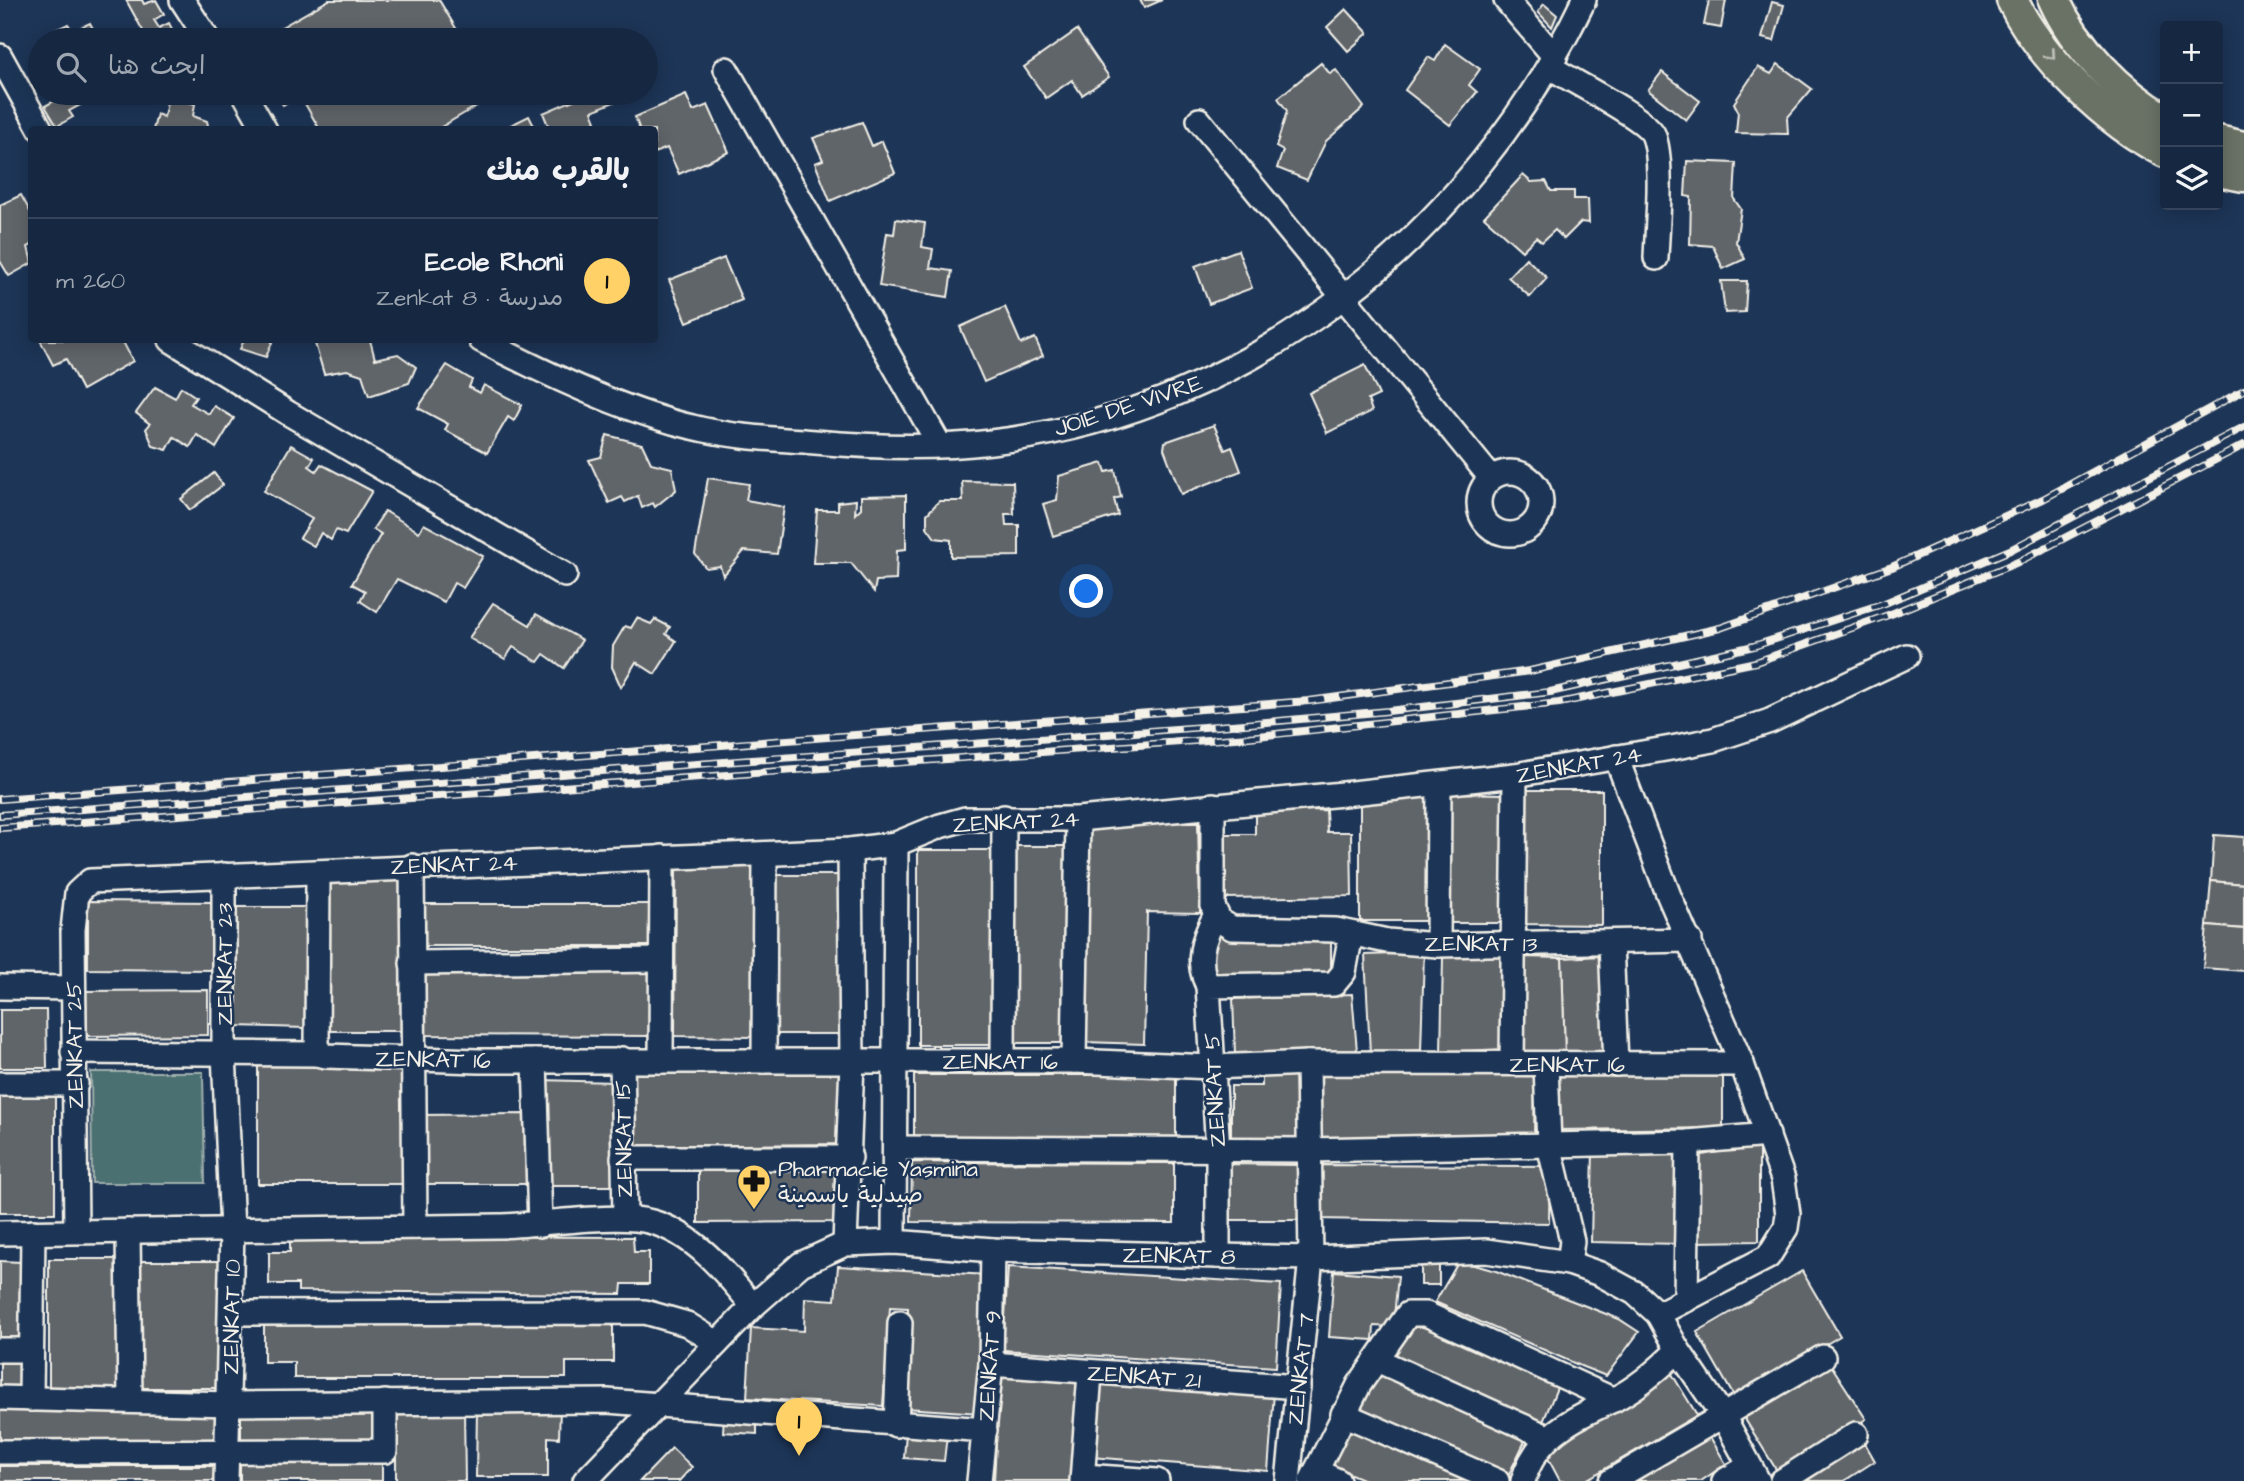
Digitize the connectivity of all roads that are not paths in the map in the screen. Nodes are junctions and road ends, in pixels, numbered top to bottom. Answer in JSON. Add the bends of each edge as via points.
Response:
{"nodes":[{"id":1,"x":182,"y":0,"type":"edge"},
{"id":2,"x":1506,"y":0,"type":"edge"},
{"id":3,"x":1584,"y":0,"type":"edge"},
{"id":4,"x":2012,"y":0,"type":"edge"},
{"id":5,"x":2054,"y":0,"type":"edge"},
{"id":6,"x":200,"y":28,"type":"edge"},
{"id":7,"x":0,"y":56,"type":"edge"},
{"id":8,"x":1552,"y":62,"type":"junction"},
{"id":9,"x":726,"y":69,"type":"dead end"},
{"id":10,"x":251,"y":105,"type":"edge"},
{"id":11,"x":2160,"y":116,"type":"edge"},
{"id":12,"x":1199,"y":120,"type":"dead end"},
{"id":13,"x":39,"y":126,"type":"edge"},
{"id":14,"x":263,"y":126,"type":"edge"},
{"id":15,"x":2223,"y":142,"type":"edge"},
{"id":16,"x":2244,"y":146,"type":"edge"},
{"id":17,"x":2160,"y":150,"type":"edge"},
{"id":18,"x":2223,"y":172,"type":"edge"},
{"id":19,"x":2244,"y":176,"type":"edge"},
{"id":20,"x":1656,"y":258,"type":"dead end"},
{"id":21,"x":1344,"y":296,"type":"junction"},
{"id":22,"x":176,"y":343,"type":"edge"},
{"id":23,"x":487,"y":343,"type":"edge"},
{"id":24,"x":939,"y":444,"type":"junction"},
{"id":25,"x":1492,"y":478,"type":"dead end"},
{"id":26,"x":565,"y":575,"type":"dead end"},
{"id":27,"x":1907,"y":656,"type":"dead end"},
{"id":28,"x":1616,"y":757,"type":"junction"},
{"id":29,"x":1515,"y":775,"type":"junction"},
{"id":30,"x":1439,"y":784,"type":"junction"},
{"id":31,"x":1213,"y":805,"type":"junction"},
{"id":32,"x":1004,"y":817,"type":"junction"},
{"id":33,"x":1078,"y":819,"type":"junction"},
{"id":34,"x":896,"y":844,"type":"junction"},
{"id":35,"x":850,"y":850,"type":"junction"},
{"id":36,"x":765,"y":854,"type":"junction"},
{"id":37,"x":662,"y":857,"type":"junction"},
{"id":38,"x":412,"y":866,"type":"junction"},
{"id":39,"x":318,"y":873,"type":"junction"},
{"id":40,"x":224,"y":875,"type":"junction"},
{"id":41,"x":106,"y":879,"type":"joint"},
{"id":42,"x":1215,"y":916,"type":"junction"},
{"id":43,"x":1351,"y":934,"type":"junction"},
{"id":44,"x":1690,"y":940,"type":"junction"},
{"id":45,"x":1611,"y":942,"type":"junction"},
{"id":46,"x":1513,"y":944,"type":"junction"},
{"id":47,"x":1438,"y":945,"type":"junction"},
{"id":48,"x":661,"y":960,"type":"junction"},
{"id":49,"x":412,"y":962,"type":"junction"},
{"id":50,"x":1208,"y":986,"type":"junction"},
{"id":51,"x":0,"y":987,"type":"edge"},
{"id":52,"x":72,"y":988,"type":"junction"},
{"id":53,"x":73,"y":1052,"type":"junction"},
{"id":54,"x":224,"y":1053,"type":"junction"},
{"id":55,"x":317,"y":1054,"type":"junction"},
{"id":56,"x":622,"y":1059,"type":"junction"},
{"id":57,"x":412,"y":1060,"type":"junction"},
{"id":58,"x":894,"y":1060,"type":"junction"},
{"id":59,"x":535,"y":1061,"type":"junction"},
{"id":60,"x":661,"y":1061,"type":"junction"},
{"id":61,"x":764,"y":1061,"type":"junction"},
{"id":62,"x":1003,"y":1061,"type":"junction"},
{"id":63,"x":1074,"y":1061,"type":"junction"},
{"id":64,"x":852,"y":1062,"type":"junction"},
{"id":65,"x":1308,"y":1063,"type":"junction"},
{"id":66,"x":1513,"y":1063,"type":"junction"},
{"id":67,"x":1546,"y":1064,"type":"junction"},
{"id":68,"x":1616,"y":1064,"type":"junction"},
{"id":69,"x":1742,"y":1064,"type":"junction"},
{"id":70,"x":1212,"y":1067,"type":"junction"},
{"id":71,"x":0,"y":1084,"type":"edge"},
{"id":72,"x":76,"y":1084,"type":"junction"},
{"id":73,"x":1768,"y":1135,"type":"junction"},
{"id":74,"x":1688,"y":1142,"type":"junction"},
{"id":75,"x":1549,"y":1145,"type":"junction"},
{"id":76,"x":896,"y":1148,"type":"junction"},
{"id":77,"x":1309,"y":1150,"type":"junction"},
{"id":78,"x":1218,"y":1151,"type":"junction"},
{"id":79,"x":623,"y":1158,"type":"junction"},
{"id":80,"x":850,"y":1158,"type":"junction"},
{"id":81,"x":625,"y":1219,"type":"junction"},
{"id":82,"x":540,"y":1225,"type":"junction"},
{"id":83,"x":415,"y":1227,"type":"junction"},
{"id":84,"x":232,"y":1230,"type":"junction"},
{"id":85,"x":76,"y":1231,"type":"junction"},
{"id":86,"x":128,"y":1231,"type":"junction"},
{"id":87,"x":33,"y":1232,"type":"junction"},
{"id":88,"x":0,"y":1233,"type":"edge"},
{"id":89,"x":894,"y":1242,"type":"junction"},
{"id":90,"x":845,"y":1244,"type":"junction"},
{"id":91,"x":993,"y":1250,"type":"junction"},
{"id":92,"x":1218,"y":1256,"type":"junction"},
{"id":93,"x":1311,"y":1258,"type":"junction"},
{"id":94,"x":1569,"y":1263,"type":"junction"},
{"id":95,"x":1686,"y":1300,"type":"junction"},
{"id":96,"x":753,"y":1306,"type":"junction"},
{"id":97,"x":231,"y":1313,"type":"junction"},
{"id":98,"x":1658,"y":1314,"type":"junction"},
{"id":99,"x":900,"y":1323,"type":"dead end"},
{"id":100,"x":717,"y":1343,"type":"junction"},
{"id":101,"x":0,"y":1350,"type":"edge"},
{"id":102,"x":30,"y":1350,"type":"junction"},
{"id":103,"x":1678,"y":1350,"type":"junction"},
{"id":104,"x":1824,"y":1357,"type":"dead end"},
{"id":105,"x":1377,"y":1360,"type":"junction"},
{"id":106,"x":991,"y":1364,"type":"junction"},
{"id":107,"x":1090,"y":1373,"type":"junction"},
{"id":108,"x":1298,"y":1387,"type":"junction"},
{"id":109,"x":0,"y":1398,"type":"edge"},
{"id":110,"x":30,"y":1399,"type":"junction"},
{"id":111,"x":1614,"y":1400,"type":"junction"},
{"id":112,"x":130,"y":1401,"type":"junction"},
{"id":113,"x":385,"y":1402,"type":"junction"},
{"id":114,"x":229,"y":1404,"type":"junction"},
{"id":115,"x":661,"y":1404,"type":"junction"},
{"id":116,"x":1343,"y":1414,"type":"junction"},
{"id":117,"x":1723,"y":1416,"type":"junction"},
{"id":118,"x":896,"y":1425,"type":"junction"},
{"id":119,"x":985,"y":1430,"type":"junction"},
{"id":120,"x":1856,"y":1434,"type":"dead end"},
{"id":121,"x":1547,"y":1437,"type":"junction"},
{"id":122,"x":0,"y":1452,"type":"edge"},
{"id":123,"x":226,"y":1452,"type":"junction"},
{"id":124,"x":1753,"y":1473,"type":"edge"},
{"id":125,"x":1313,"y":1476,"type":"edge"},
{"id":126,"x":1082,"y":1479,"type":"edge"},
{"id":127,"x":226,"y":1481,"type":"edge"},
{"id":128,"x":585,"y":1481,"type":"edge"},
{"id":129,"x":979,"y":1481,"type":"edge"},
{"id":130,"x":1157,"y":1481,"type":"edge"},
{"id":131,"x":1289,"y":1481,"type":"edge"},
{"id":132,"x":1338,"y":1481,"type":"edge"},
{"id":133,"x":1497,"y":1481,"type":"edge"},
{"id":134,"x":1523,"y":1481,"type":"edge"},
{"id":135,"x":1611,"y":1481,"type":"edge"},
{"id":136,"x":1724,"y":1481,"type":"edge"},
{"id":137,"x":1782,"y":1481,"type":"edge"}],
"edges":[{"from":1,"to":6,"type":"street"},
{"from":2,"to":8,"type":"street"},
{"from":3,"to":8,"type":"street","name":"JOIE DE VIVRE"},
{"from":4,"to":17,"type":"main road","one_way":true,"via":[[2025,27],[2086,95],[2139,139]]},
{"from":5,"to":11,"type":"main road","via":[[2070,29],[2111,77]]},
{"from":7,"to":13,"type":"street"},
{"from":8,"to":20,"type":"street","via":[[1653,133],[1657,151]]},
{"from":8,"to":21,"type":"street","name":"JOIE DE VIVRE","via":[[1495,148],[1446,206],[1389,261]]},
{"from":9,"to":24,"type":"street"},
{"from":10,"to":14,"type":"street"},
{"from":12,"to":21,"type":"street"},
{"from":15,"to":16,"type":"main road"},
{"from":18,"to":19,"type":"main road"},
{"from":21,"to":24,"type":"street","name":"JOIE DE VIVRE","via":[[1261,352],[1138,406],[1024,437]]},
{"from":21,"to":25,"type":"street"},
{"from":22,"to":26,"type":"street"},
{"from":23,"to":24,"type":"street","name":"JOIE DE VIVRE","via":[[559,378],[695,428],[859,446]]},
{"from":27,"to":28,"type":"street","name":"ZENKAT 24","via":[[1748,730]]},
{"from":28,"to":29,"type":"street","name":"ZENKAT 24"},
{"from":28,"to":44,"type":"street"},
{"from":29,"to":30,"type":"street","name":"ZENKAT 24"},
{"from":29,"to":46,"type":"street"},
{"from":30,"to":31,"type":"street","name":"ZENKAT 24"},
{"from":30,"to":47,"type":"street"},
{"from":31,"to":33,"type":"street","name":"ZENKAT 24"},
{"from":31,"to":42,"type":"street"},
{"from":32,"to":33,"type":"street","name":"ZENKAT 24"},
{"from":32,"to":34,"type":"street","name":"ZENKAT 24","via":[[952,822]]},
{"from":32,"to":62,"type":"street"},
{"from":33,"to":63,"type":"street"},
{"from":34,"to":35,"type":"street","name":"ZENKAT 24"},
{"from":34,"to":58,"type":"street"},
{"from":35,"to":36,"type":"street","name":"ZENKAT 24"},
{"from":35,"to":64,"type":"street"},
{"from":36,"to":37,"type":"street","name":"ZENKAT 24"},
{"from":36,"to":61,"type":"street"},
{"from":37,"to":38,"type":"street","name":"ZENKAT 24"},
{"from":37,"to":48,"type":"street"},
{"from":38,"to":39,"type":"street","name":"ZENKAT 24"},
{"from":38,"to":49,"type":"street"},
{"from":39,"to":40,"type":"street","name":"ZENKAT 24"},
{"from":39,"to":55,"type":"street"},
{"from":40,"to":41,"type":"street","name":"ZENKAT 24"},
{"from":40,"to":54,"type":"street","name":"ZENKAT 23"},
{"from":41,"to":52,"type":"street","name":"ZENKAT 25","via":[[85,883],[77,892]]},
{"from":42,"to":43,"type":"street","name":"ZENKAT 13","via":[[1232,928]]},
{"from":42,"to":50,"type":"street","name":"ZENKAT 5","via":[[1202,944],[1202,970]]},
{"from":43,"to":47,"type":"street","name":"ZENKAT 13"},
{"from":43,"to":50,"type":"street","via":[[1339,981],[1321,986]]},
{"from":44,"to":45,"type":"street","name":"ZENKAT 13"},
{"from":44,"to":69,"type":"street"},
{"from":45,"to":46,"type":"street","name":"ZENKAT 13"},
{"from":45,"to":68,"type":"street"},
{"from":46,"to":47,"type":"street","name":"ZENKAT 13"},
{"from":46,"to":66,"type":"street"},
{"from":48,"to":49,"type":"street"},
{"from":48,"to":60,"type":"street"},
{"from":49,"to":57,"type":"street"},
{"from":50,"to":70,"type":"street","name":"ZENKAT 5"},
{"from":51,"to":52,"type":"street"},
{"from":52,"to":53,"type":"street","name":"ZENKAT 25"},
{"from":53,"to":54,"type":"street","name":"ZENKAT 16"},
{"from":53,"to":72,"type":"street","name":"ZENKAT 25"},
{"from":54,"to":55,"type":"street","name":"ZENKAT 16"},
{"from":54,"to":84,"type":"street","name":"ZENKAT 23"},
{"from":55,"to":57,"type":"street","name":"ZENKAT 16"},
{"from":56,"to":59,"type":"street","name":"ZENKAT 16"},
{"from":56,"to":60,"type":"street","name":"ZENKAT 16"},
{"from":56,"to":79,"type":"street","name":"ZENKAT 15"},
{"from":57,"to":59,"type":"street","name":"ZENKAT 16"},
{"from":57,"to":83,"type":"street"},
{"from":58,"to":62,"type":"street","name":"ZENKAT 16"},
{"from":58,"to":64,"type":"street","name":"ZENKAT 16"},
{"from":58,"to":76,"type":"street"},
{"from":59,"to":82,"type":"street"},
{"from":60,"to":61,"type":"street","name":"ZENKAT 16"},
{"from":61,"to":64,"type":"street","name":"ZENKAT 16"},
{"from":62,"to":63,"type":"street","name":"ZENKAT 16"},
{"from":63,"to":70,"type":"street","name":"ZENKAT 16"},
{"from":64,"to":80,"type":"street"},
{"from":65,"to":66,"type":"street","name":"ZENKAT 16"},
{"from":65,"to":70,"type":"street","name":"ZENKAT 16"},
{"from":65,"to":77,"type":"street","name":"ZENKAT 7"},
{"from":66,"to":67,"type":"street","name":"ZENKAT 16"},
{"from":67,"to":68,"type":"street","name":"ZENKAT 16"},
{"from":67,"to":75,"type":"street"},
{"from":68,"to":69,"type":"street","name":"ZENKAT 16"},
{"from":69,"to":73,"type":"street"},
{"from":70,"to":78,"type":"street","name":"ZENKAT 5"},
{"from":71,"to":72,"type":"street"},
{"from":72,"to":85,"type":"street","name":"ZENKAT 25"},
{"from":73,"to":74,"type":"street"},
{"from":73,"to":95,"type":"street","via":[[1783,1179],[1788,1213],[1779,1243],[1756,1266]]},
{"from":74,"to":75,"type":"street"},
{"from":74,"to":95,"type":"street"},
{"from":75,"to":77,"type":"street"},
{"from":75,"to":94,"type":"street","via":[[1572,1241]]},
{"from":76,"to":78,"type":"street"},
{"from":76,"to":89,"type":"street"},
{"from":77,"to":78,"type":"street"},
{"from":77,"to":93,"type":"street","name":"ZENKAT 7"},
{"from":78,"to":92,"type":"street","name":"ZENKAT 5"},
{"from":79,"to":80,"type":"street"},
{"from":79,"to":81,"type":"street","name":"ZENKAT 15"},
{"from":80,"to":90,"type":"street"},
{"from":81,"to":82,"type":"street"},
{"from":81,"to":96,"type":"street","via":[[661,1225],[690,1241]]},
{"from":82,"to":83,"type":"street"},
{"from":83,"to":84,"type":"street"},
{"from":84,"to":86,"type":"street"},
{"from":84,"to":97,"type":"street","name":"ZENKAT 10"},
{"from":85,"to":86,"type":"street"},
{"from":85,"to":87,"type":"street"},
{"from":86,"to":112,"type":"street"},
{"from":87,"to":88,"type":"street"},
{"from":87,"to":102,"type":"street"},
{"from":89,"to":90,"type":"street","name":"ZENKAT 8"},
{"from":89,"to":91,"type":"street","name":"ZENKAT 8"},
{"from":90,"to":96,"type":"street","name":"ZENKAT 8","via":[[801,1264]]},
{"from":91,"to":92,"type":"street","name":"ZENKAT 8"},
{"from":91,"to":106,"type":"street","name":"ZENKAT 9"},
{"from":92,"to":93,"type":"street","name":"ZENKAT 8"},
{"from":93,"to":94,"type":"street","name":"ZENKAT 8","via":[[1486,1251]]},
{"from":93,"to":108,"type":"street","name":"ZENKAT 7"},
{"from":94,"to":98,"type":"street","name":"ZENKAT 8","via":[[1635,1293]]},
{"from":95,"to":98,"type":"street"},
{"from":96,"to":100,"type":"street","name":"ZENKAT 8"},
{"from":97,"to":100,"type":"street","via":[[645,1312],[687,1324]]},
{"from":97,"to":114,"type":"street","name":"ZENKAT 10"},
{"from":98,"to":103,"type":"street","name":"ZENKAT 8"},
{"from":99,"to":118,"type":"street"},
{"from":100,"to":115,"type":"street","name":"ZENKAT 8"},
{"from":101,"to":102,"type":"street"},
{"from":102,"to":110,"type":"street"},
{"from":103,"to":111,"type":"street","via":[[1661,1368]]},
{"from":103,"to":117,"type":"street","name":"ZENKAT 8"},
{"from":104,"to":117,"type":"street"},
{"from":105,"to":111,"type":"street","via":[[1402,1319],[1418,1312]]},
{"from":105,"to":116,"type":"street"},
{"from":105,"to":121,"type":"street"},
{"from":106,"to":107,"type":"street","name":"ZENKAT 21"},
{"from":106,"to":119,"type":"street","name":"ZENKAT 9"},
{"from":107,"to":108,"type":"street","name":"ZENKAT 21"},
{"from":107,"to":126,"type":"street"},
{"from":108,"to":131,"type":"street","name":"ZENKAT 7"},
{"from":109,"to":110,"type":"street"},
{"from":110,"to":112,"type":"street"},
{"from":111,"to":121,"type":"street"},
{"from":112,"to":114,"type":"street"},
{"from":113,"to":114,"type":"street"},
{"from":113,"to":115,"type":"street"},
{"from":113,"to":123,"type":"street","via":[[385,1451]]},
{"from":114,"to":123,"type":"street","name":"ZENKAT 10"},
{"from":115,"to":118,"type":"street"},
{"from":115,"to":128,"type":"street","name":"ZENKAT 8"},
{"from":116,"to":125,"type":"street"},
{"from":116,"to":133,"type":"street"},
{"from":117,"to":124,"type":"street","name":"ZENKAT 8"},
{"from":117,"to":135,"type":"street"},
{"from":118,"to":119,"type":"street"},
{"from":119,"to":129,"type":"street","name":"ZENKAT 9"},
{"from":120,"to":137,"type":"street"},
{"from":121,"to":134,"type":"street"},
{"from":122,"to":123,"type":"street"},
{"from":123,"to":127,"type":"street","name":"ZENKAT 10"},
{"from":124,"to":136,"type":"street"},
{"from":125,"to":132,"type":"street"},
{"from":126,"to":130,"type":"street"}]}
